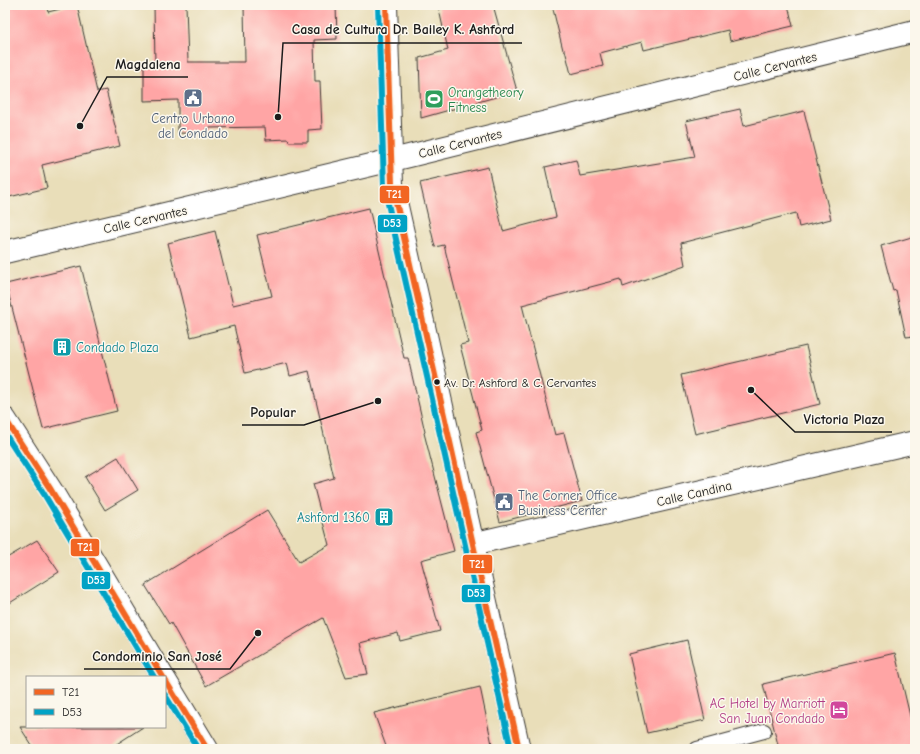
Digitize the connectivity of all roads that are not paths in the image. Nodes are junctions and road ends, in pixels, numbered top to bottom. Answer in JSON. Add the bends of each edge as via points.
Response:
{"nodes":[{"id":1,"x":386,"y":5,"type":"edge"},
{"id":2,"x":915,"y":31,"type":"edge"},
{"id":3,"x":391,"y":160,"type":"junction"},
{"id":4,"x":5,"y":252,"type":"edge"},
{"id":5,"x":5,"y":419,"type":"edge"},
{"id":6,"x":14,"y":440,"type":"edge"},
{"id":7,"x":915,"y":442,"type":"edge"},
{"id":8,"x":472,"y":544,"type":"junction"},
{"id":9,"x":162,"y":676,"type":"edge"},
{"id":10,"x":166,"y":682,"type":"edge"},
{"id":11,"x":764,"y":731,"type":"dead end"},
{"id":12,"x":207,"y":749,"type":"edge"},
{"id":13,"x":519,"y":749,"type":"edge"},
{"id":14,"x":697,"y":749,"type":"edge"}],
"edges":[{"from":1,"to":3,"type":"street"},
{"from":2,"to":3,"type":"street","name":"Calle Cervantes"},
{"from":3,"to":4,"type":"street","name":"Calle Cervantes"},
{"from":3,"to":8,"type":"street","via":[[392,184]]},
{"from":5,"to":6,"type":"street"},
{"from":6,"to":9,"type":"street"},
{"from":7,"to":8,"type":"street","name":"Calle Candina"},
{"from":8,"to":13,"type":"street"},
{"from":10,"to":12,"type":"street"},
{"from":11,"to":14,"type":"lane"}]}
